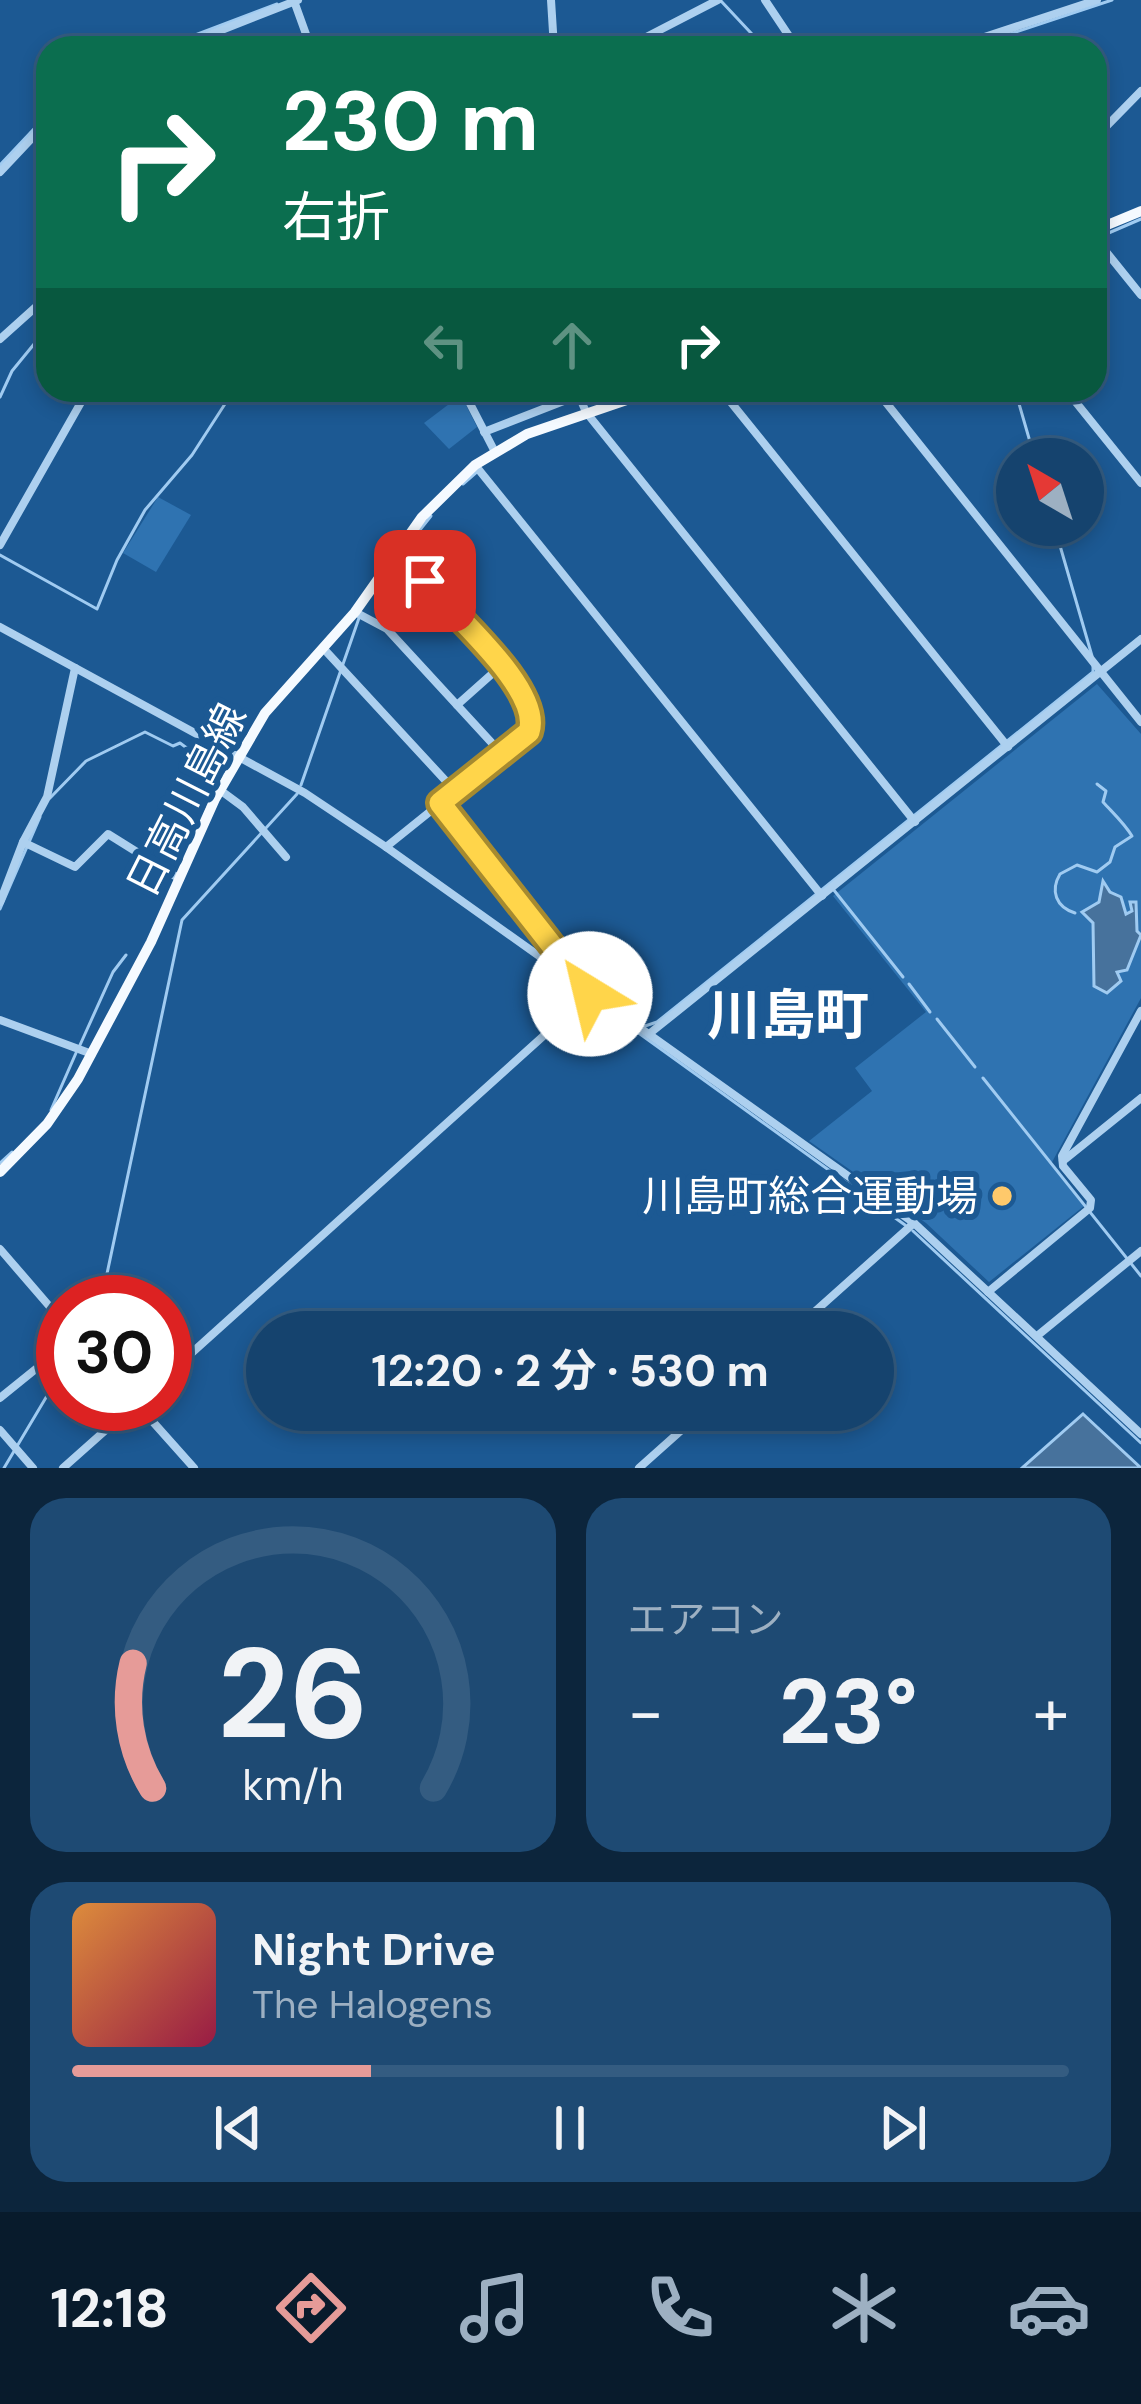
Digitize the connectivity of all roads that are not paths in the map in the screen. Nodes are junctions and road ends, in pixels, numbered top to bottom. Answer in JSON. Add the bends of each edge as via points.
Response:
{"nodes":[{"id":1,"x":295,"y":0,"type":"edge"},
{"id":2,"x":551,"y":0,"type":"edge"},
{"id":3,"x":718,"y":0,"type":"edge"},
{"id":4,"x":765,"y":0,"type":"edge"},
{"id":5,"x":1096,"y":0,"type":"edge"},
{"id":6,"x":206,"y":36,"type":"edge"},
{"id":7,"x":306,"y":36,"type":"edge"},
{"id":8,"x":553,"y":36,"type":"edge"},
{"id":9,"x":648,"y":36,"type":"edge"},
{"id":10,"x":789,"y":36,"type":"edge"},
{"id":11,"x":987,"y":36,"type":"edge"},
{"id":12,"x":1141,"y":91,"type":"edge"},
{"id":13,"x":1107,"y":126,"type":"edge"},
{"id":14,"x":36,"y":134,"type":"edge"},
{"id":15,"x":0,"y":172,"type":"edge"},
{"id":16,"x":1141,"y":211,"type":"edge"},
{"id":17,"x":1107,"y":228,"type":"edge"},
{"id":18,"x":1107,"y":250,"type":"edge"},
{"id":19,"x":1141,"y":295,"type":"edge"},
{"id":20,"x":36,"y":307,"type":"edge"},
{"id":21,"x":0,"y":339,"type":"edge"},
{"id":22,"x":81,"y":402,"type":"edge"},
{"id":23,"x":469,"y":402,"type":"edge"},
{"id":24,"x":564,"y":402,"type":"edge"},
{"id":25,"x":582,"y":402,"type":"edge"},
{"id":26,"x":612,"y":402,"type":"edge"},
{"id":27,"x":731,"y":402,"type":"edge"},
{"id":28,"x":886,"y":402,"type":"edge"},
{"id":29,"x":1076,"y":402,"type":"edge"},
{"id":30,"x":586,"y":412,"type":"junction"},
{"id":31,"x":525,"y":418,"type":"junction"},
{"id":32,"x":484,"y":432,"type":"junction"},
{"id":33,"x":531,"y":432,"type":"junction"},
{"id":34,"x":495,"y":452,"type":"junction"},
{"id":35,"x":475,"y":465,"type":"junction"},
{"id":36,"x":1141,"y":483,"type":"edge"},
{"id":37,"x":0,"y":545,"type":"edge"},
{"id":38,"x":399,"y":549,"type":"junction"},
{"id":39,"x":355,"y":612,"type":"junction"},
{"id":40,"x":0,"y":627,"type":"edge"},
{"id":41,"x":1141,"y":639,"type":"edge"},
{"id":42,"x":322,"y":648,"type":"junction"},
{"id":43,"x":502,"y":664,"type":"junction"},
{"id":44,"x":75,"y":668,"type":"junction"},
{"id":45,"x":1101,"y":671,"type":"junction"},
{"id":46,"x":457,"y":706,"type":"junction"},
{"id":47,"x":1141,"y":722,"type":"edge"},
{"id":48,"x":1008,"y":747,"type":"junction"},
{"id":49,"x":502,"y":754,"type":"junction"},
{"id":50,"x":236,"y":758,"type":"junction"},
{"id":51,"x":220,"y":790,"type":"junction"},
{"id":52,"x":455,"y":792,"type":"junction"},
{"id":53,"x":440,"y":803,"type":"junction"},
{"id":54,"x":915,"y":822,"type":"junction"},
{"id":55,"x":23,"y":842,"type":"junction"},
{"id":56,"x":386,"y":847,"type":"junction"},
{"id":57,"x":286,"y":857,"type":"dead end"},
{"id":58,"x":180,"y":880,"type":"junction"},
{"id":59,"x":822,"y":896,"type":"junction"},
{"id":60,"x":0,"y":902,"type":"edge"},
{"id":61,"x":590,"y":994,"type":"junction"},
{"id":62,"x":1141,"y":1011,"type":"edge"},
{"id":63,"x":0,"y":1020,"type":"edge"},
{"id":64,"x":649,"y":1034,"type":"junction"},
{"id":65,"x":92,"y":1054,"type":"junction"},
{"id":66,"x":1141,"y":1098,"type":"edge"},
{"id":67,"x":1061,"y":1162,"type":"junction"},
{"id":68,"x":0,"y":1172,"type":"edge"},
{"id":69,"x":914,"y":1223,"type":"junction"},
{"id":70,"x":0,"y":1249,"type":"edge"},
{"id":71,"x":1141,"y":1251,"type":"edge"},
{"id":72,"x":36,"y":1291,"type":"edge"},
{"id":73,"x":988,"y":1292,"type":"junction"},
{"id":74,"x":815,"y":1311,"type":"edge"},
{"id":75,"x":1036,"y":1336,"type":"junction"},
{"id":76,"x":192,"y":1353,"type":"edge"},
{"id":77,"x":36,"y":1369,"type":"edge"},
{"id":78,"x":0,"y":1398,"type":"edge"},
{"id":79,"x":0,"y":1430,"type":"edge"},
{"id":80,"x":106,"y":1431,"type":"edge"},
{"id":81,"x":160,"y":1431,"type":"edge"},
{"id":82,"x":680,"y":1431,"type":"edge"},
{"id":83,"x":1141,"y":1434,"type":"edge"},
{"id":84,"x":33,"y":1468,"type":"edge"},
{"id":85,"x":64,"y":1468,"type":"edge"},
{"id":86,"x":194,"y":1468,"type":"edge"},
{"id":87,"x":639,"y":1468,"type":"edge"}],
"edges":[{"from":1,"to":6,"type":"street"},
{"from":1,"to":7,"type":"street"},
{"from":2,"to":8,"type":"street"},
{"from":3,"to":9,"type":"street"},
{"from":4,"to":10,"type":"street"},
{"from":5,"to":11,"type":"street"},
{"from":12,"to":13,"type":"street"},
{"from":14,"to":15,"type":"street"},
{"from":16,"to":17,"type":"main road"},
{"from":18,"to":19,"type":"street"},
{"from":20,"to":21,"type":"street"},
{"from":22,"to":37,"type":"street"},
{"from":23,"to":32,"type":"street"},
{"from":24,"to":31,"type":"street"},
{"from":25,"to":30,"type":"street"},
{"from":26,"to":30,"type":"main road","name":"日高川島線"},
{"from":27,"to":48,"type":"street"},
{"from":28,"to":45,"type":"street"},
{"from":29,"to":36,"type":"street"},
{"from":30,"to":33,"type":"main road","name":"日高川島線"},
{"from":30,"to":54,"type":"street"},
{"from":31,"to":32,"type":"street"},
{"from":31,"to":33,"type":"street"},
{"from":32,"to":34,"type":"street"},
{"from":33,"to":34,"type":"main road","name":"日高川島線"},
{"from":34,"to":35,"type":"main road","name":"日高川島線"},
{"from":35,"to":38,"type":"main road","name":"日高川島線"},
{"from":35,"to":59,"type":"street"},
{"from":38,"to":39,"type":"main road","name":"日高川島線"},
{"from":38,"to":43,"type":"street"},
{"from":39,"to":42,"type":"main road","name":"日高川島線"},
{"from":39,"to":46,"type":"street","via":[[387,629]]},
{"from":40,"to":44,"type":"street"},
{"from":41,"to":45,"type":"street"},
{"from":42,"to":50,"type":"main road","name":"日高川島線"},
{"from":42,"to":52,"type":"street"},
{"from":43,"to":46,"type":"street"},
{"from":43,"to":49,"type":"street","via":[[532,717],[529,732]]},
{"from":44,"to":50,"type":"street"},
{"from":44,"to":55,"type":"street","via":[[47,797]]},
{"from":45,"to":47,"type":"street"},
{"from":45,"to":48,"type":"street"},
{"from":46,"to":49,"type":"street"},
{"from":48,"to":54,"type":"street"},
{"from":49,"to":52,"type":"street"},
{"from":50,"to":51,"type":"main road","name":"日高川島線"},
{"from":50,"to":56,"type":"street"},
{"from":51,"to":57,"type":"street"},
{"from":51,"to":58,"type":"main road","name":"日高川島線"},
{"from":52,"to":53,"type":"street"},
{"from":53,"to":56,"type":"street"},
{"from":53,"to":61,"type":"street"},
{"from":54,"to":59,"type":"street"},
{"from":55,"to":58,"type":"street","via":[[75,867],[108,834]]},
{"from":55,"to":60,"type":"street"},
{"from":56,"to":61,"type":"street"},
{"from":58,"to":65,"type":"main road","name":"日高川島線"},
{"from":59,"to":64,"type":"street"},
{"from":61,"to":64,"type":"street"},
{"from":61,"to":76,"type":"street"},
{"from":62,"to":67,"type":"street"},
{"from":63,"to":65,"type":"street"},
{"from":64,"to":69,"type":"street"},
{"from":65,"to":68,"type":"main road","name":"日高川島線","via":[[47,1124]]},
{"from":66,"to":67,"type":"street"},
{"from":67,"to":73,"type":"street","via":[[1090,1208]]},
{"from":69,"to":73,"type":"street"},
{"from":69,"to":74,"type":"street"},
{"from":70,"to":72,"type":"street"},
{"from":71,"to":75,"type":"street"},
{"from":73,"to":75,"type":"street"},
{"from":75,"to":83,"type":"street"},
{"from":77,"to":78,"type":"street"},
{"from":79,"to":84,"type":"street"},
{"from":80,"to":85,"type":"street"},
{"from":81,"to":86,"type":"street"},
{"from":82,"to":87,"type":"street"}]}
